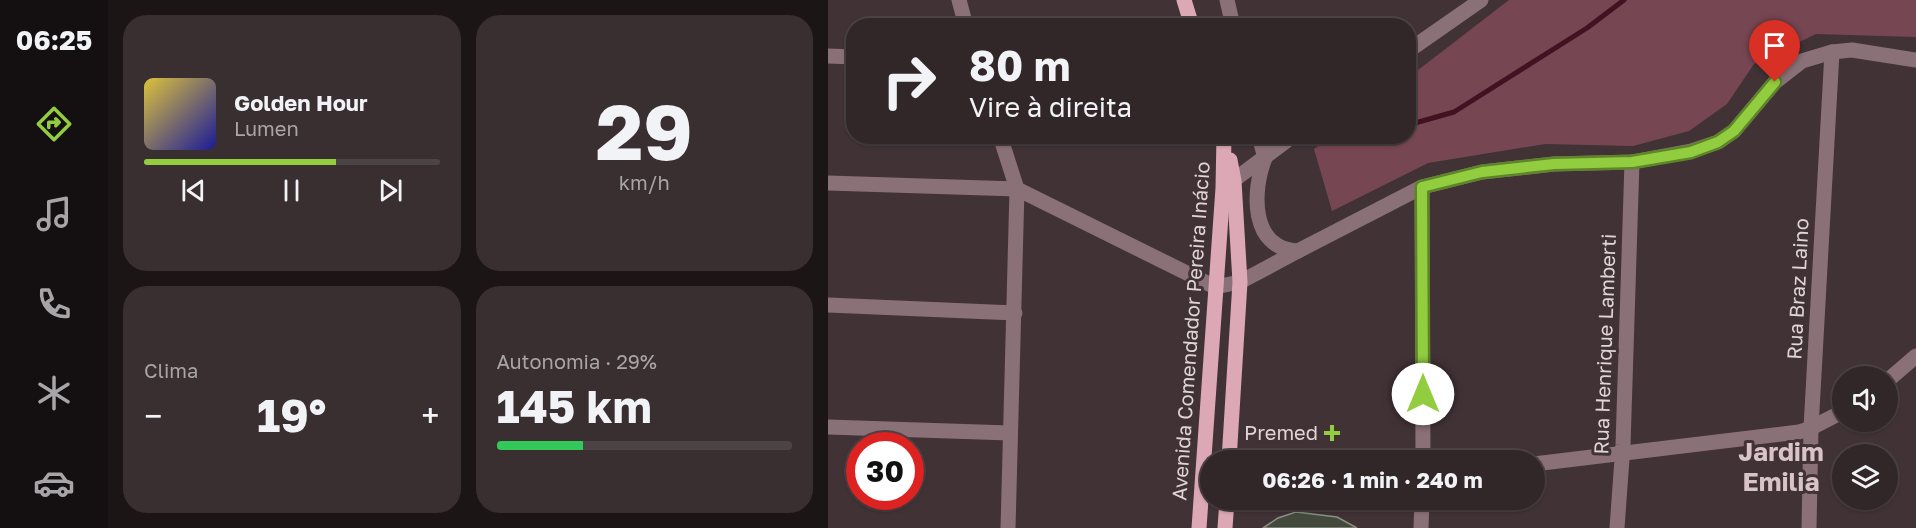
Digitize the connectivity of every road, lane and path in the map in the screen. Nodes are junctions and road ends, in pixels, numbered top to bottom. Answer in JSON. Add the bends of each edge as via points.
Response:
{"nodes":[{"id":1,"x":959,"y":0,"type":"edge"},
{"id":2,"x":1184,"y":0,"type":"edge"},
{"id":3,"x":1227,"y":0,"type":"edge"},
{"id":4,"x":1481,"y":0,"type":"edge"},
{"id":5,"x":964,"y":18,"type":"edge"},
{"id":6,"x":1190,"y":18,"type":"edge"},
{"id":7,"x":1231,"y":18,"type":"edge"},
{"id":8,"x":1416,"y":45,"type":"edge"},
{"id":9,"x":1832,"y":52,"type":"junction"},
{"id":10,"x":828,"y":56,"type":"edge"},
{"id":11,"x":846,"y":57,"type":"edge"},
{"id":12,"x":1916,"y":60,"type":"edge"},
{"id":13,"x":1003,"y":144,"type":"edge"},
{"id":14,"x":1226,"y":144,"type":"edge"},
{"id":15,"x":1261,"y":144,"type":"edge"},
{"id":16,"x":1283,"y":144,"type":"edge"},
{"id":17,"x":1265,"y":158,"type":"junction"},
{"id":18,"x":1632,"y":162,"type":"junction"},
{"id":19,"x":828,"y":183,"type":"edge"},
{"id":20,"x":1229,"y":184,"type":"junction"},
{"id":21,"x":1422,"y":187,"type":"junction"},
{"id":22,"x":1017,"y":189,"type":"junction"},
{"id":23,"x":1298,"y":251,"type":"junction"},
{"id":24,"x":1240,"y":282,"type":"junction"},
{"id":25,"x":1215,"y":287,"type":"junction"},
{"id":26,"x":828,"y":305,"type":"edge"},
{"id":27,"x":1015,"y":313,"type":"junction"},
{"id":28,"x":1916,"y":356,"type":"edge"},
{"id":29,"x":1898,"y":372,"type":"edge"},
{"id":30,"x":1832,"y":417,"type":"edge"},
{"id":31,"x":828,"y":427,"type":"edge"},
{"id":32,"x":1811,"y":428,"type":"junction"},
{"id":33,"x":1010,"y":433,"type":"junction"},
{"id":34,"x":1230,"y":450,"type":"edge"},
{"id":35,"x":1423,"y":450,"type":"edge"},
{"id":36,"x":1623,"y":453,"type":"junction"},
{"id":37,"x":1545,"y":463,"type":"edge"},
{"id":38,"x":1226,"y":510,"type":"edge"},
{"id":39,"x":1422,"y":510,"type":"edge"},
{"id":40,"x":1008,"y":528,"type":"edge"},
{"id":41,"x":1199,"y":528,"type":"edge"},
{"id":42,"x":1225,"y":528,"type":"edge"},
{"id":43,"x":1421,"y":528,"type":"edge"},
{"id":44,"x":1617,"y":528,"type":"edge"},
{"id":45,"x":1809,"y":528,"type":"edge"}],
"edges":[{"from":1,"to":5,"type":"street"},
{"from":2,"to":6,"type":"main road"},
{"from":3,"to":7,"type":"street"},
{"from":4,"to":8,"type":"street"},
{"from":9,"to":12,"type":"street","via":[[1852,50]]},
{"from":9,"to":18,"type":"street","via":[[1802,61],[1775,82],[1734,131],[1718,142],[1691,152]]},
{"from":9,"to":32,"type":"street","name":"Rua Braz Laino"},
{"from":10,"to":11,"type":"street"},
{"from":13,"to":22,"type":"street"},
{"from":14,"to":20,"type":"main road","name":"Avenida Comendador Pereira Inácio"},
{"from":15,"to":17,"type":"street"},
{"from":16,"to":17,"type":"street"},
{"from":17,"to":20,"type":"street"},
{"from":17,"to":23,"type":"street","via":[[1258,175],[1257,213],[1276,245]]},
{"from":18,"to":21,"type":"street","via":[[1554,164],[1482,172]]},
{"from":18,"to":36,"type":"street","name":"Rua Henrique Lamberti"},
{"from":19,"to":22,"type":"street"},
{"from":20,"to":24,"type":"main road","name":"Avenida Comendador Pereira Inácio"},
{"from":20,"to":25,"type":"main road","name":"Avenida Comendador Pereira Inácio"},
{"from":21,"to":23,"type":"street"},
{"from":21,"to":35,"type":"street"},
{"from":22,"to":25,"type":"street"},
{"from":22,"to":27,"type":"street"},
{"from":23,"to":24,"type":"street"},
{"from":24,"to":25,"type":"street"},
{"from":24,"to":34,"type":"main road","name":"Avenida Comendador Pereira Inácio"},
{"from":25,"to":41,"type":"main road","name":"Avenida Comendador Pereira Inácio"},
{"from":26,"to":27,"type":"street"},
{"from":27,"to":33,"type":"street"},
{"from":28,"to":29,"type":"street"},
{"from":30,"to":32,"type":"street"},
{"from":31,"to":33,"type":"street"},
{"from":32,"to":36,"type":"street"},
{"from":32,"to":45,"type":"street","name":"Rua Braz Laino"},
{"from":33,"to":40,"type":"street"},
{"from":36,"to":37,"type":"street"},
{"from":36,"to":44,"type":"street","name":"Rua Henrique Lamberti"},
{"from":38,"to":42,"type":"main road"},
{"from":39,"to":43,"type":"street"}]}
